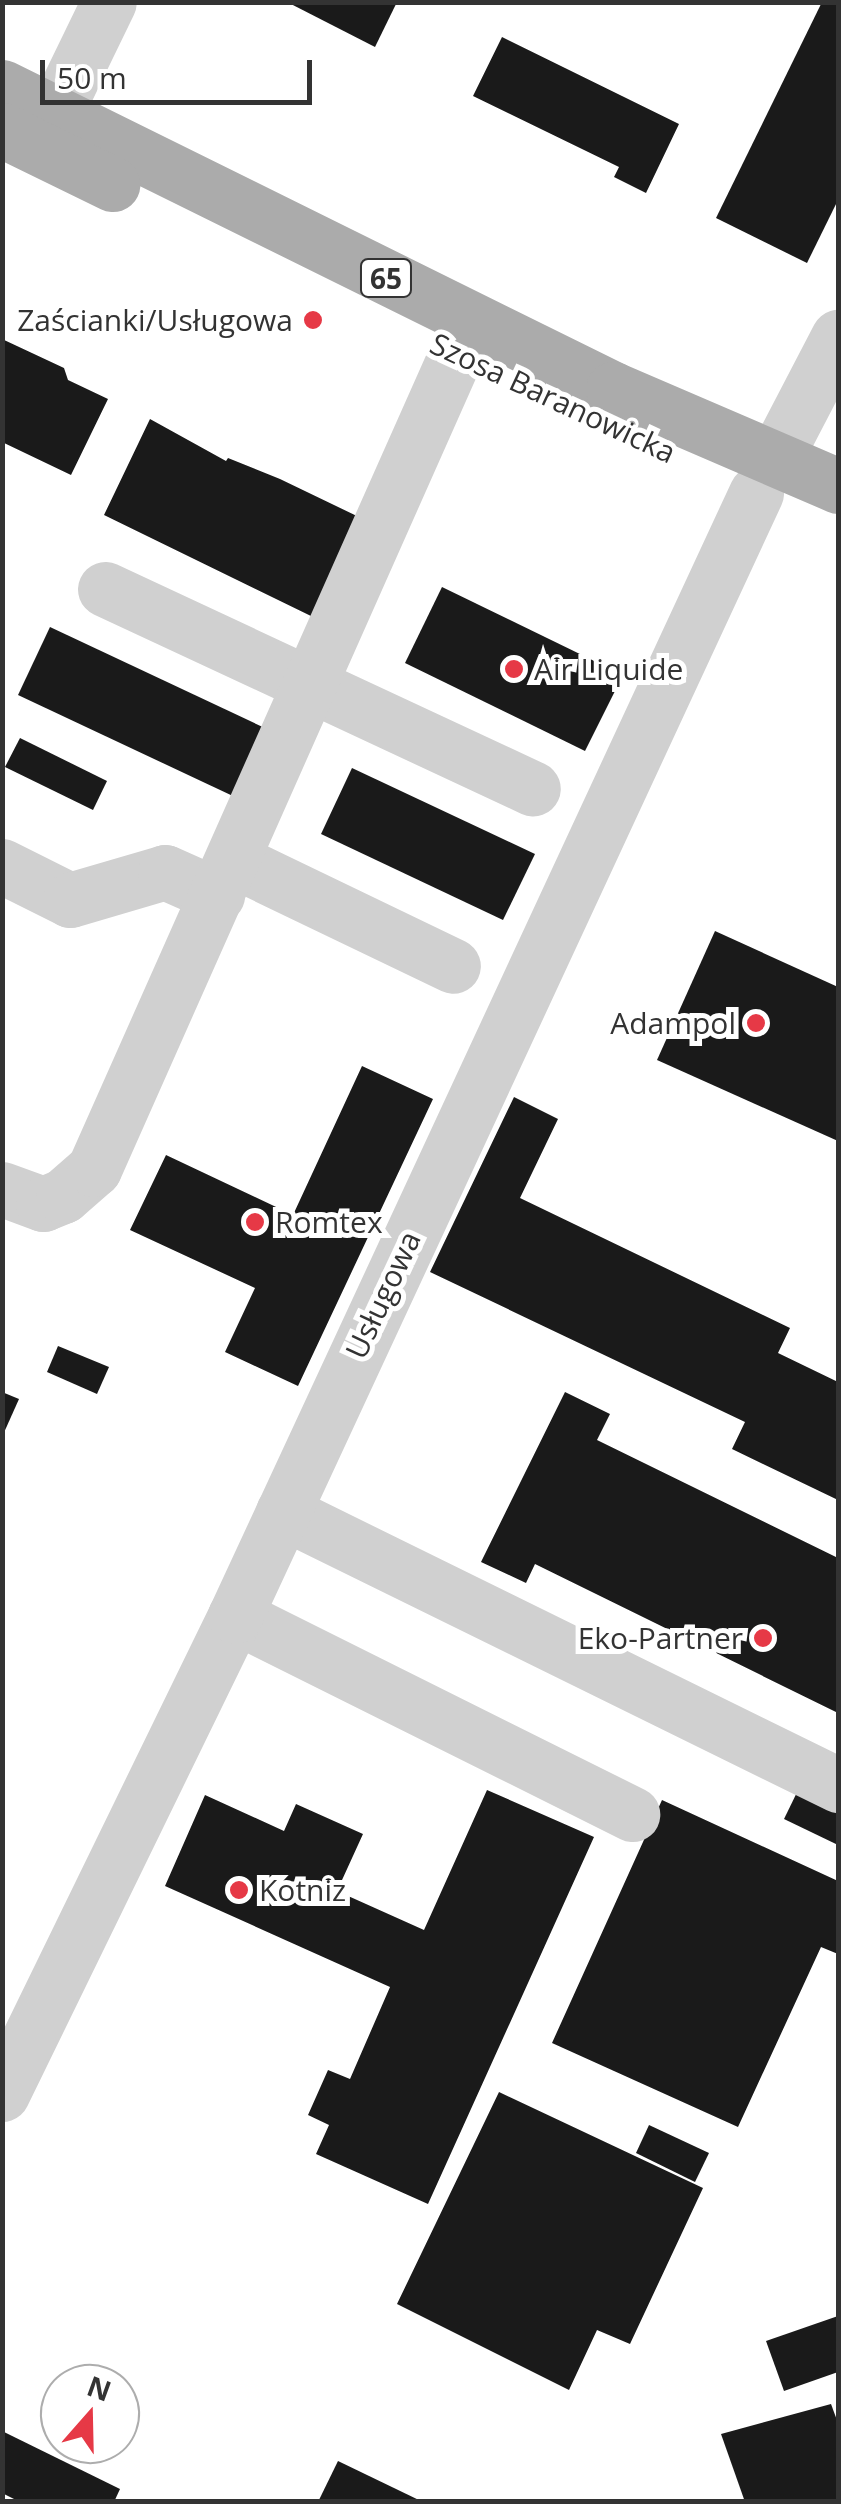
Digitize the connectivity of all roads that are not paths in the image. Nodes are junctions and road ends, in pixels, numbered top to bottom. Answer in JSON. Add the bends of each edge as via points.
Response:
{"nodes":[{"id":1,"x":109,"y":2,"type":"edge"},
{"id":2,"x":2,"y":87,"type":"edge"},
{"id":3,"x":37,"y":126,"type":"edge"},
{"id":4,"x":2,"y":130,"type":"edge"},
{"id":5,"x":465,"y":337,"type":"junction"},
{"id":6,"x":838,"y":337,"type":"edge"},
{"id":7,"x":765,"y":477,"type":"junction"},
{"id":8,"x":838,"y":486,"type":"edge"},
{"id":9,"x":838,"y":505,"type":"edge"},
{"id":10,"x":838,"y":524,"type":"edge"},
{"id":11,"x":104,"y":590,"type":"dead end"},
{"id":12,"x":310,"y":684,"type":"junction"},
{"id":13,"x":533,"y":789,"type":"dead end"},
{"id":14,"x":2,"y":866,"type":"edge"},
{"id":15,"x":225,"y":878,"type":"junction"},
{"id":16,"x":453,"y":966,"type":"dead end"},
{"id":17,"x":2,"y":1189,"type":"edge"},
{"id":18,"x":283,"y":1512,"type":"junction"},
{"id":19,"x":234,"y":1616,"type":"junction"},
{"id":20,"x":838,"y":1786,"type":"edge"},
{"id":21,"x":632,"y":1814,"type":"dead end"},
{"id":22,"x":2,"y":2094,"type":"edge"}],
"edges":[{"from":1,"to":3,"type":"street"},
{"from":2,"to":3,"type":"main road","name":"Szosa Baranowicka","number":"65"},
{"from":3,"to":4,"type":"main road","name":"Szosa Baranowicka","number":"65"},
{"from":3,"to":5,"type":"main road","name":"Szosa Baranowicka","number":"65"},
{"from":5,"to":7,"type":"main road","name":"Szosa Baranowicka","number":"65"},
{"from":5,"to":7,"type":"main road","name":"Szosa Baranowicka","number":"65","via":[[549,397]]},
{"from":5,"to":12,"type":"street"},
{"from":6,"to":7,"type":"street","name":"Usługowa"},
{"from":7,"to":8,"type":"main road","name":"Szosa Baranowicka","number":"65"},
{"from":7,"to":9,"type":"main road"},
{"from":7,"to":10,"type":"main road","name":"Szosa Baranowicka","number":"65"},
{"from":7,"to":18,"type":"street","name":"Usługowa"},
{"from":11,"to":12,"type":"street"},
{"from":12,"to":13,"type":"street"},
{"from":12,"to":15,"type":"street"},
{"from":14,"to":15,"type":"street","via":[[70,900],[164,872]]},
{"from":15,"to":16,"type":"street"},
{"from":15,"to":17,"type":"street","via":[[94,1169],[43,1204]]},
{"from":18,"to":19,"type":"street","name":"Usługowa"},
{"from":18,"to":20,"type":"street"},
{"from":19,"to":21,"type":"street"},
{"from":19,"to":22,"type":"street","name":"Usługowa"}]}
